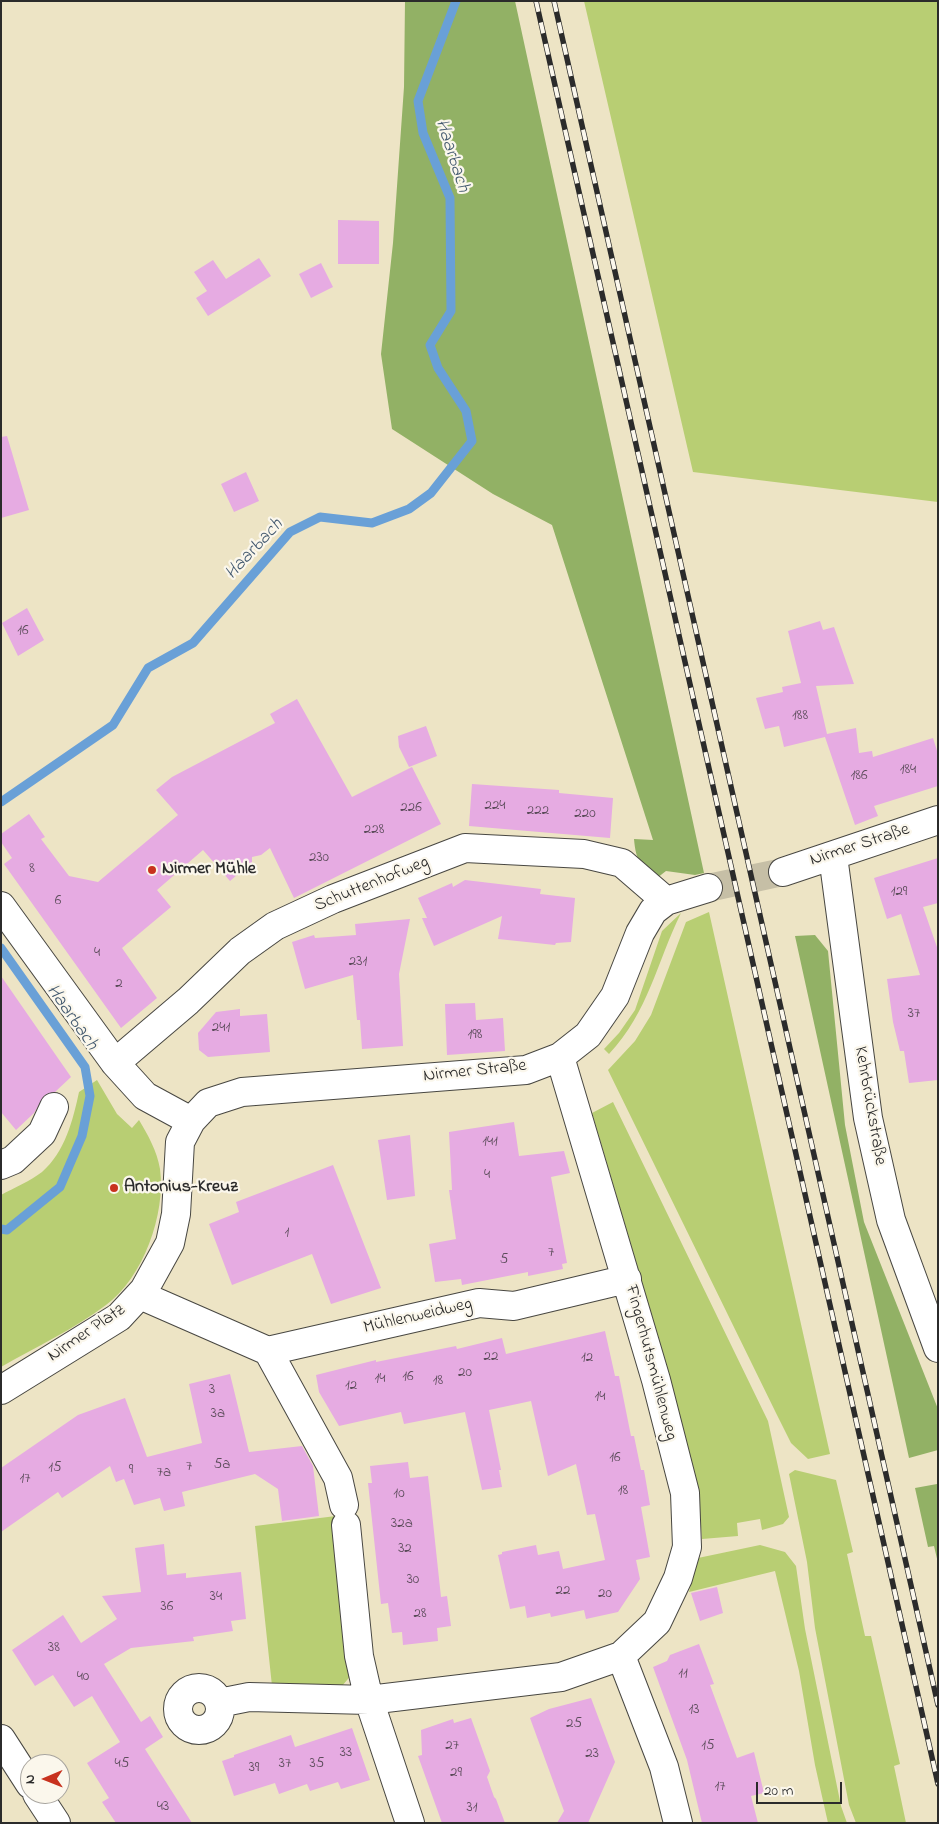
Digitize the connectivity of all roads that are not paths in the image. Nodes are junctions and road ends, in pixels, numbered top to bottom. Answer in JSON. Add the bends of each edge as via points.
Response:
{"nodes":[{"id":1,"x":938,"y":820,"type":"edge"},
{"id":2,"x":833,"y":856,"type":"junction"},
{"id":3,"x":783,"y":872,"type":"tunnel mouth"},
{"id":4,"x":708,"y":888,"type":"tunnel mouth"},
{"id":5,"x":666,"y":901,"type":"junction"},
{"id":6,"x":1,"y":906,"type":"edge"},
{"id":7,"x":560,"y":1057,"type":"junction"},
{"id":8,"x":115,"y":1063,"type":"junction"},
{"id":9,"x":54,"y":1107,"type":"dead end"},
{"id":10,"x":191,"y":1121,"type":"junction"},
{"id":11,"x":1,"y":1165,"type":"edge"},
{"id":12,"x":627,"y":1279,"type":"junction"},
{"id":13,"x":140,"y":1295,"type":"junction"},
{"id":14,"x":938,"y":1348,"type":"edge"},
{"id":15,"x":268,"y":1351,"type":"junction"},
{"id":16,"x":1,"y":1390,"type":"edge"},
{"id":17,"x":621,"y":1656,"type":"junction"},
{"id":18,"x":368,"y":1700,"type":"junction"},
{"id":19,"x":220,"y":1703,"type":"dead end"},
{"id":20,"x":1,"y":1739,"type":"edge"},
{"id":21,"x":20,"y":1768,"type":"edge"},
{"id":22,"x":44,"y":1804,"type":"edge"},
{"id":23,"x":56,"y":1823,"type":"edge"},
{"id":24,"x":410,"y":1823,"type":"edge"},
{"id":25,"x":678,"y":1823,"type":"edge"}],
"edges":[{"from":1,"to":2,"type":"street","name":"Nirmer Straße"},
{"from":2,"to":3,"type":"street","name":"Nirmer Straße"},
{"from":2,"to":14,"type":"street","name":"Kehrbrückstraße","via":[[868,1118],[891,1220]]},
{"from":4,"to":5,"type":"street","name":"Nirmer Straße"},
{"from":5,"to":7,"type":"street","name":"Nirmer Straße","via":[[652,911],[622,980],[601,1017],[588,1036]]},
{"from":5,"to":8,"type":"street","name":"Schuttenhofweg","via":[[622,863],[584,854],[464,848],[333,899],[275,926],[240,951],[188,1001]]},
{"from":6,"to":8,"type":"street"},
{"from":7,"to":10,"type":"street","name":"Nirmer Straße","via":[[526,1070],[242,1092],[208,1103]]},
{"from":7,"to":12,"type":"street","name":"Fingerhutsmühlenweg"},
{"from":8,"to":10,"type":"street","via":[[145,1096]]},
{"from":9,"to":11,"type":"street","via":[[42,1134],[12,1160]]},
{"from":10,"to":13,"type":"street","name":"Nirmer Platz","via":[[180,1142],[176,1214],[170,1243]]},
{"from":12,"to":15,"type":"street","name":"Mühlenweidweg","via":[[514,1306],[479,1303]]},
{"from":12,"to":17,"type":"street","name":"Fingerhutsmühlenweg","via":[[685,1493],[687,1547],[678,1578],[657,1622]]},
{"from":13,"to":15,"type":"street"},
{"from":13,"to":16,"type":"street","name":"Nirmer Platz","via":[[118,1317]]},
{"from":15,"to":18,"type":"street","via":[[338,1478],[345,1515],[359,1656]]},
{"from":17,"to":18,"type":"street","name":"Fingerhutsmühlenweg","via":[[561,1677]]},
{"from":17,"to":25,"type":"street","via":[[664,1767]]},
{"from":18,"to":19,"type":"street","name":"Fingerhutsmühlenweg","via":[[249,1697]]},
{"from":18,"to":24,"type":"street"},
{"from":20,"to":21,"type":"street"},
{"from":22,"to":23,"type":"street"}]}
